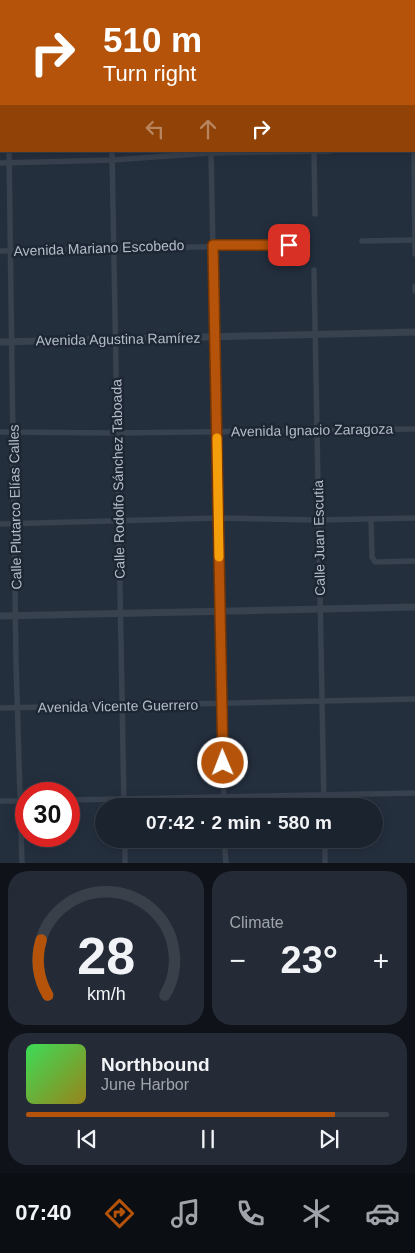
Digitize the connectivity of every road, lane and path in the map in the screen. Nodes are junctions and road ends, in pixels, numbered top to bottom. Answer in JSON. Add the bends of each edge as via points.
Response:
{"nodes":[{"id":1,"x":9,"y":152,"type":"edge"},
{"id":2,"x":112,"y":152,"type":"edge"},
{"id":3,"x":211,"y":152,"type":"edge"},
{"id":4,"x":314,"y":152,"type":"edge"},
{"id":5,"x":414,"y":152,"type":"edge"},
{"id":6,"x":112,"y":160,"type":"junction"},
{"id":7,"x":0,"y":163,"type":"edge"},
{"id":8,"x":9,"y":163,"type":"junction"},
{"id":9,"x":315,"y":214,"type":"dead end"},
{"id":10,"x":415,"y":240,"type":"edge"},
{"id":11,"x":362,"y":241,"type":"dead end"},
{"id":12,"x":213,"y":245,"type":"junction"},
{"id":13,"x":289,"y":245,"type":"dead end"},
{"id":14,"x":114,"y":248,"type":"junction"},
{"id":15,"x":0,"y":251,"type":"edge"},
{"id":16,"x":10,"y":251,"type":"junction"},
{"id":17,"x":415,"y":254,"type":"edge"},
{"id":18,"x":314,"y":270,"type":"dead end"},
{"id":19,"x":415,"y":286,"type":"edge"},
{"id":20,"x":415,"y":290,"type":"edge"},
{"id":21,"x":415,"y":332,"type":"edge"},
{"id":22,"x":314,"y":335,"type":"junction"},
{"id":23,"x":215,"y":337,"type":"junction"},
{"id":24,"x":116,"y":339,"type":"junction"},
{"id":25,"x":0,"y":342,"type":"edge"},
{"id":26,"x":12,"y":342,"type":"junction"},
{"id":27,"x":415,"y":429,"type":"edge"},
{"id":28,"x":316,"y":430,"type":"junction"},
{"id":29,"x":14,"y":431,"type":"junction"},
{"id":30,"x":217,"y":431,"type":"junction"},
{"id":31,"x":0,"y":432,"type":"edge"},
{"id":32,"x":117,"y":433,"type":"junction"},
{"id":33,"x":218,"y":518,"type":"junction"},
{"id":34,"x":415,"y":518,"type":"edge"},
{"id":35,"x":371,"y":519,"type":"junction"},
{"id":36,"x":318,"y":520,"type":"junction"},
{"id":37,"x":119,"y":521,"type":"junction"},
{"id":38,"x":15,"y":523,"type":"junction"},
{"id":39,"x":0,"y":524,"type":"edge"},
{"id":40,"x":415,"y":561,"type":"edge"},
{"id":41,"x":415,"y":608,"type":"edge"},
{"id":42,"x":320,"y":609,"type":"junction"},
{"id":43,"x":220,"y":611,"type":"junction"},
{"id":44,"x":120,"y":613,"type":"junction"},
{"id":45,"x":17,"y":615,"type":"junction"},
{"id":46,"x":0,"y":616,"type":"edge"},
{"id":47,"x":415,"y":699,"type":"edge"},
{"id":48,"x":322,"y":701,"type":"junction"},
{"id":49,"x":222,"y":704,"type":"junction"},
{"id":50,"x":122,"y":706,"type":"junction"},
{"id":51,"x":0,"y":708,"type":"edge"},
{"id":52,"x":18,"y":708,"type":"junction"},
{"id":53,"x":22,"y":782,"type":"edge"},
{"id":54,"x":415,"y":793,"type":"edge"},
{"id":55,"x":324,"y":795,"type":"junction"},
{"id":56,"x":224,"y":797,"type":"junction"},
{"id":57,"x":124,"y":798,"type":"edge"},
{"id":58,"x":174,"y":798,"type":"edge"},
{"id":59,"x":80,"y":800,"type":"edge"},
{"id":60,"x":95,"y":800,"type":"edge"},
{"id":61,"x":0,"y":801,"type":"edge"},
{"id":62,"x":15,"y":801,"type":"edge"},
{"id":63,"x":22,"y":847,"type":"edge"},
{"id":64,"x":125,"y":848,"type":"edge"},
{"id":65,"x":225,"y":848,"type":"edge"},
{"id":66,"x":325,"y":848,"type":"edge"},
{"id":67,"x":22,"y":863,"type":"edge"},
{"id":68,"x":125,"y":863,"type":"edge"},
{"id":69,"x":226,"y":863,"type":"edge"},
{"id":70,"x":325,"y":863,"type":"edge"}],
"edges":[{"from":1,"to":8,"type":"street","name":"Calle Plutarco Elías Calles"},
{"from":2,"to":6,"type":"street","name":"Calle Rodolfo Sánchez Taboada"},
{"from":3,"to":6,"type":"street"},
{"from":3,"to":12,"type":"street"},
{"from":4,"to":9,"type":"street"},
{"from":5,"to":10,"type":"street"},
{"from":6,"to":8,"type":"street"},
{"from":6,"to":14,"type":"street","name":"Calle Rodolfo Sánchez Taboada"},
{"from":7,"to":8,"type":"street"},
{"from":8,"to":16,"type":"street","name":"Calle Plutarco Elías Calles"},
{"from":10,"to":11,"type":"street"},
{"from":10,"to":17,"type":"street"},
{"from":12,"to":13,"type":"street","name":"Avenida Mariano Escobedo"},
{"from":12,"to":14,"type":"street","name":"Avenida Mariano Escobedo"},
{"from":12,"to":23,"type":"street"},
{"from":14,"to":16,"type":"street","name":"Avenida Mariano Escobedo"},
{"from":14,"to":24,"type":"street","name":"Calle Rodolfo Sánchez Taboada"},
{"from":15,"to":16,"type":"street","name":"Avenida Mariano Escobedo"},
{"from":16,"to":26,"type":"street","name":"Calle Plutarco Elías Calles"},
{"from":18,"to":22,"type":"street","name":"Calle Juan Escutia"},
{"from":19,"to":20,"type":"street"},
{"from":21,"to":22,"type":"street","name":"Avenida Agustina Ramírez"},
{"from":22,"to":23,"type":"street","name":"Avenida Agustina Ramírez"},
{"from":22,"to":28,"type":"street","name":"Calle Juan Escutia"},
{"from":23,"to":24,"type":"street","name":"Avenida Agustina Ramírez"},
{"from":23,"to":30,"type":"street"},
{"from":24,"to":26,"type":"street","name":"Avenida Agustina Ramírez"},
{"from":24,"to":32,"type":"street","name":"Calle Rodolfo Sánchez Taboada"},
{"from":25,"to":26,"type":"street","name":"Avenida Agustina Ramírez"},
{"from":26,"to":29,"type":"street","name":"Calle Plutarco Elías Calles"},
{"from":27,"to":28,"type":"street","name":"Avenida Ignacio Zaragoza"},
{"from":28,"to":30,"type":"street","name":"Avenida Ignacio Zaragoza"},
{"from":28,"to":36,"type":"street","name":"Calle Juan Escutia"},
{"from":29,"to":31,"type":"street","name":"Avenida Ignacio Zaragoza"},
{"from":29,"to":32,"type":"street","name":"Avenida Ignacio Zaragoza"},
{"from":29,"to":38,"type":"street","name":"Calle Plutarco Elías Calles"},
{"from":30,"to":32,"type":"street","name":"Avenida Ignacio Zaragoza"},
{"from":30,"to":33,"type":"street"},
{"from":32,"to":37,"type":"street","name":"Calle Rodolfo Sánchez Taboada"},
{"from":33,"to":36,"type":"street"},
{"from":33,"to":37,"type":"street"},
{"from":33,"to":43,"type":"street"},
{"from":34,"to":35,"type":"street"},
{"from":35,"to":36,"type":"street"},
{"from":35,"to":40,"type":"street","via":[[372,557],[375,562]]},
{"from":36,"to":42,"type":"street","name":"Calle Juan Escutia"},
{"from":37,"to":38,"type":"street"},
{"from":37,"to":44,"type":"street","name":"Calle Rodolfo Sánchez Taboada"},
{"from":38,"to":39,"type":"street"},
{"from":38,"to":45,"type":"street","name":"Calle Plutarco Elías Calles"},
{"from":41,"to":42,"type":"street"},
{"from":42,"to":43,"type":"street"},
{"from":42,"to":48,"type":"street","name":"Calle Juan Escutia"},
{"from":43,"to":44,"type":"street"},
{"from":43,"to":49,"type":"street"},
{"from":44,"to":45,"type":"street"},
{"from":44,"to":50,"type":"street","name":"Calle Rodolfo Sánchez Taboada"},
{"from":45,"to":46,"type":"street"},
{"from":45,"to":52,"type":"street","name":"Calle Plutarco Elías Calles"},
{"from":47,"to":48,"type":"street","name":"Avenida Vicente Guerrero"},
{"from":48,"to":49,"type":"street","name":"Avenida Vicente Guerrero"},
{"from":48,"to":55,"type":"street","name":"Calle Juan Escutia"},
{"from":49,"to":50,"type":"street","name":"Avenida Vicente Guerrero"},
{"from":49,"to":56,"type":"street"},
{"from":50,"to":52,"type":"street","name":"Avenida Vicente Guerrero"},
{"from":50,"to":57,"type":"street","name":"Calle Rodolfo Sánchez Taboada"},
{"from":51,"to":52,"type":"street","name":"Avenida Vicente Guerrero"},
{"from":52,"to":53,"type":"street","name":"Calle Plutarco Elías Calles"},
{"from":54,"to":55,"type":"street"},
{"from":55,"to":56,"type":"street"},
{"from":56,"to":58,"type":"street"},
{"from":59,"to":60,"type":"street"},
{"from":61,"to":62,"type":"street"},
{"from":63,"to":67,"type":"street","name":"Calle Plutarco Elías Calles"},
{"from":64,"to":68,"type":"street"},
{"from":65,"to":69,"type":"street"},
{"from":66,"to":70,"type":"street"}]}
